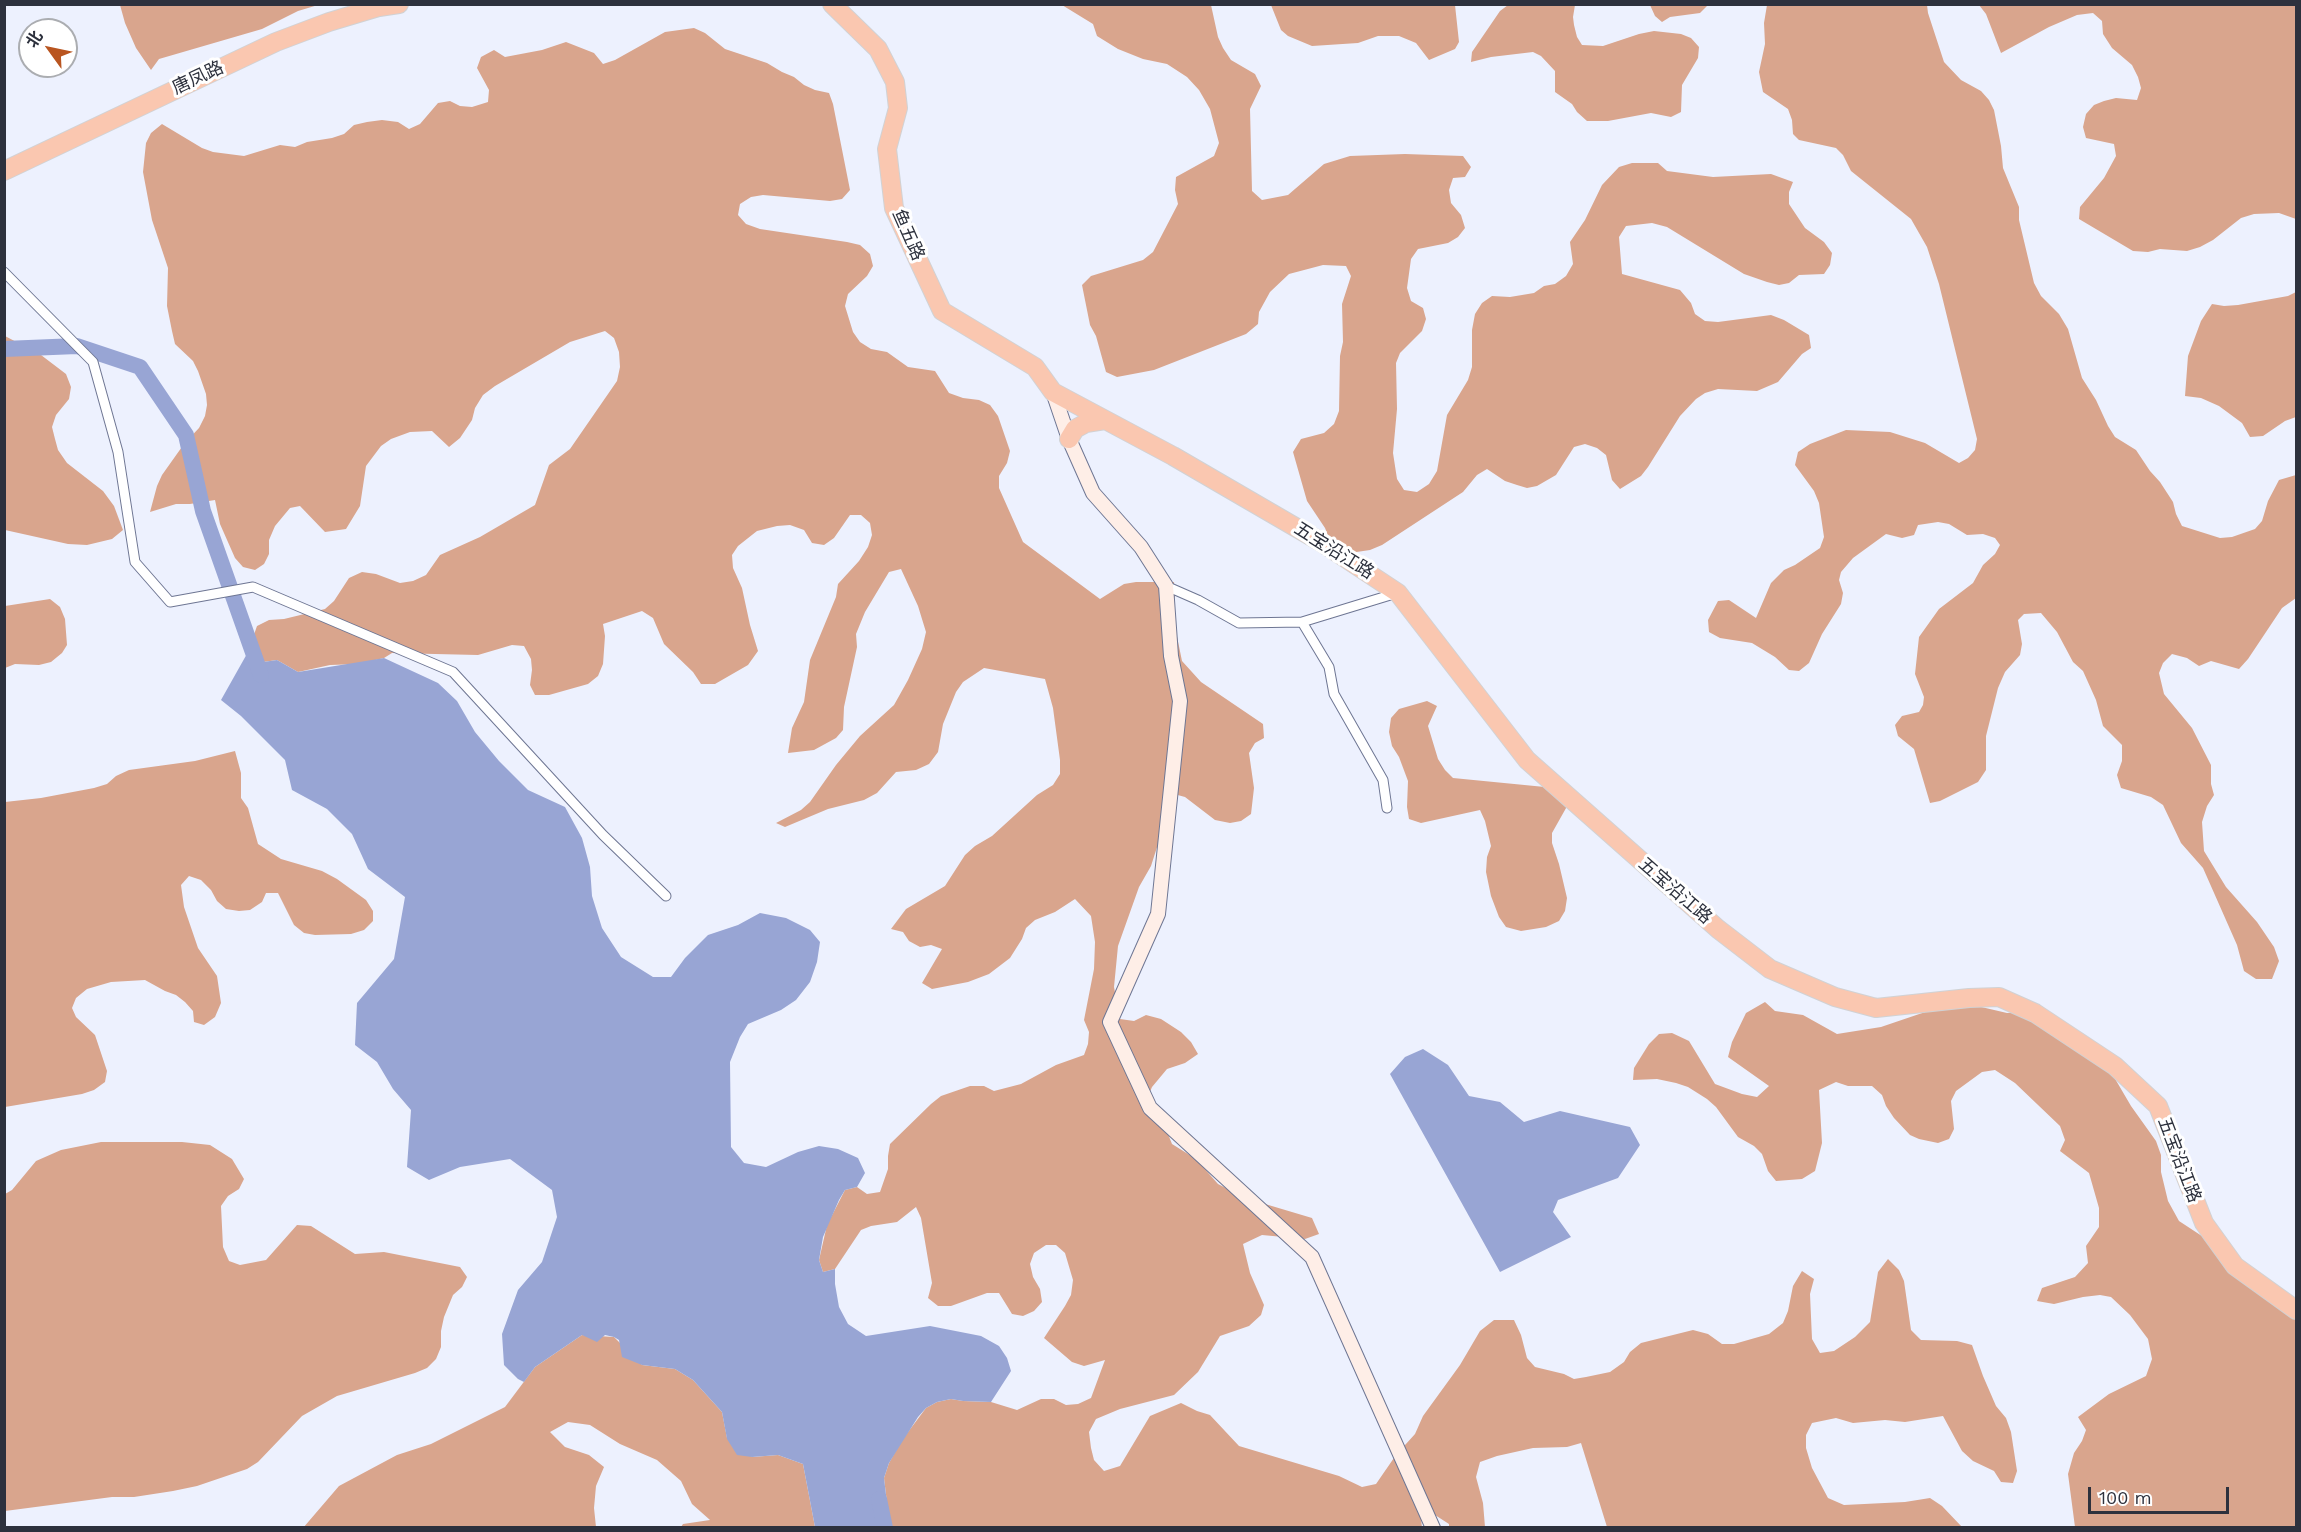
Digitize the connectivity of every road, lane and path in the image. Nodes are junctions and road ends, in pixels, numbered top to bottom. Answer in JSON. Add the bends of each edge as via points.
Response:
{"nodes":[{"id":1,"x":399,"y":4,"type":"edge"},
{"id":2,"x":832,"y":4,"type":"edge"},
{"id":3,"x":4,"y":171,"type":"edge"},
{"id":4,"x":4,"y":272,"type":"edge"},
{"id":5,"x":1053,"y":392,"type":"junction"},
{"id":6,"x":1105,"y":420,"type":"junction"},
{"id":7,"x":1069,"y":439,"type":"junction"},
{"id":8,"x":1166,"y":586,"type":"junction"},
{"id":9,"x":1398,"y":593,"type":"junction"},
{"id":10,"x":1302,"y":622,"type":"junction"},
{"id":11,"x":1387,"y":808,"type":"dead end"},
{"id":12,"x":666,"y":896,"type":"dead end"},
{"id":13,"x":2296,"y":1310,"type":"edge"},
{"id":14,"x":1433,"y":1527,"type":"edge"}],
"edges":[{"from":1,"to":3,"type":"highway","name":"唐凤路","via":[[329,22],[276,42]]},
{"from":2,"to":5,"type":"highway","name":"鱼五路","via":[[878,49],[895,82],[898,108],[887,149],[894,208],[942,311],[1035,367]]},
{"from":4,"to":12,"type":"street","via":[[93,362],[118,452],[135,562],[170,602],[253,587],[453,672],[603,835]]},
{"from":5,"to":6,"type":"highway","name":"五宝沿江路"},
{"from":5,"to":7,"type":"street"},
{"from":6,"to":7,"type":"highway","via":[[1086,423],[1075,429]]},
{"from":6,"to":9,"type":"highway","name":"五宝沿江路","via":[[1321,542]]},
{"from":7,"to":8,"type":"street","via":[[1093,493],[1141,547]]},
{"from":8,"to":10,"type":"street","via":[[1239,623]]},
{"from":8,"to":14,"type":"street","via":[[1179,701],[1158,914],[1110,1022],[1150,1108],[1312,1257]]},
{"from":9,"to":10,"type":"street"},
{"from":9,"to":13,"type":"highway","name":"五宝沿江路","via":[[1527,760],[1718,929],[1770,969],[1835,997],[1876,1008],[1999,997],[2035,1013],[2115,1066],[2158,1106],[2204,1223],[2235,1266]]},
{"from":10,"to":11,"type":"street","via":[[1329,667],[1334,694],[1383,780]]}]}
